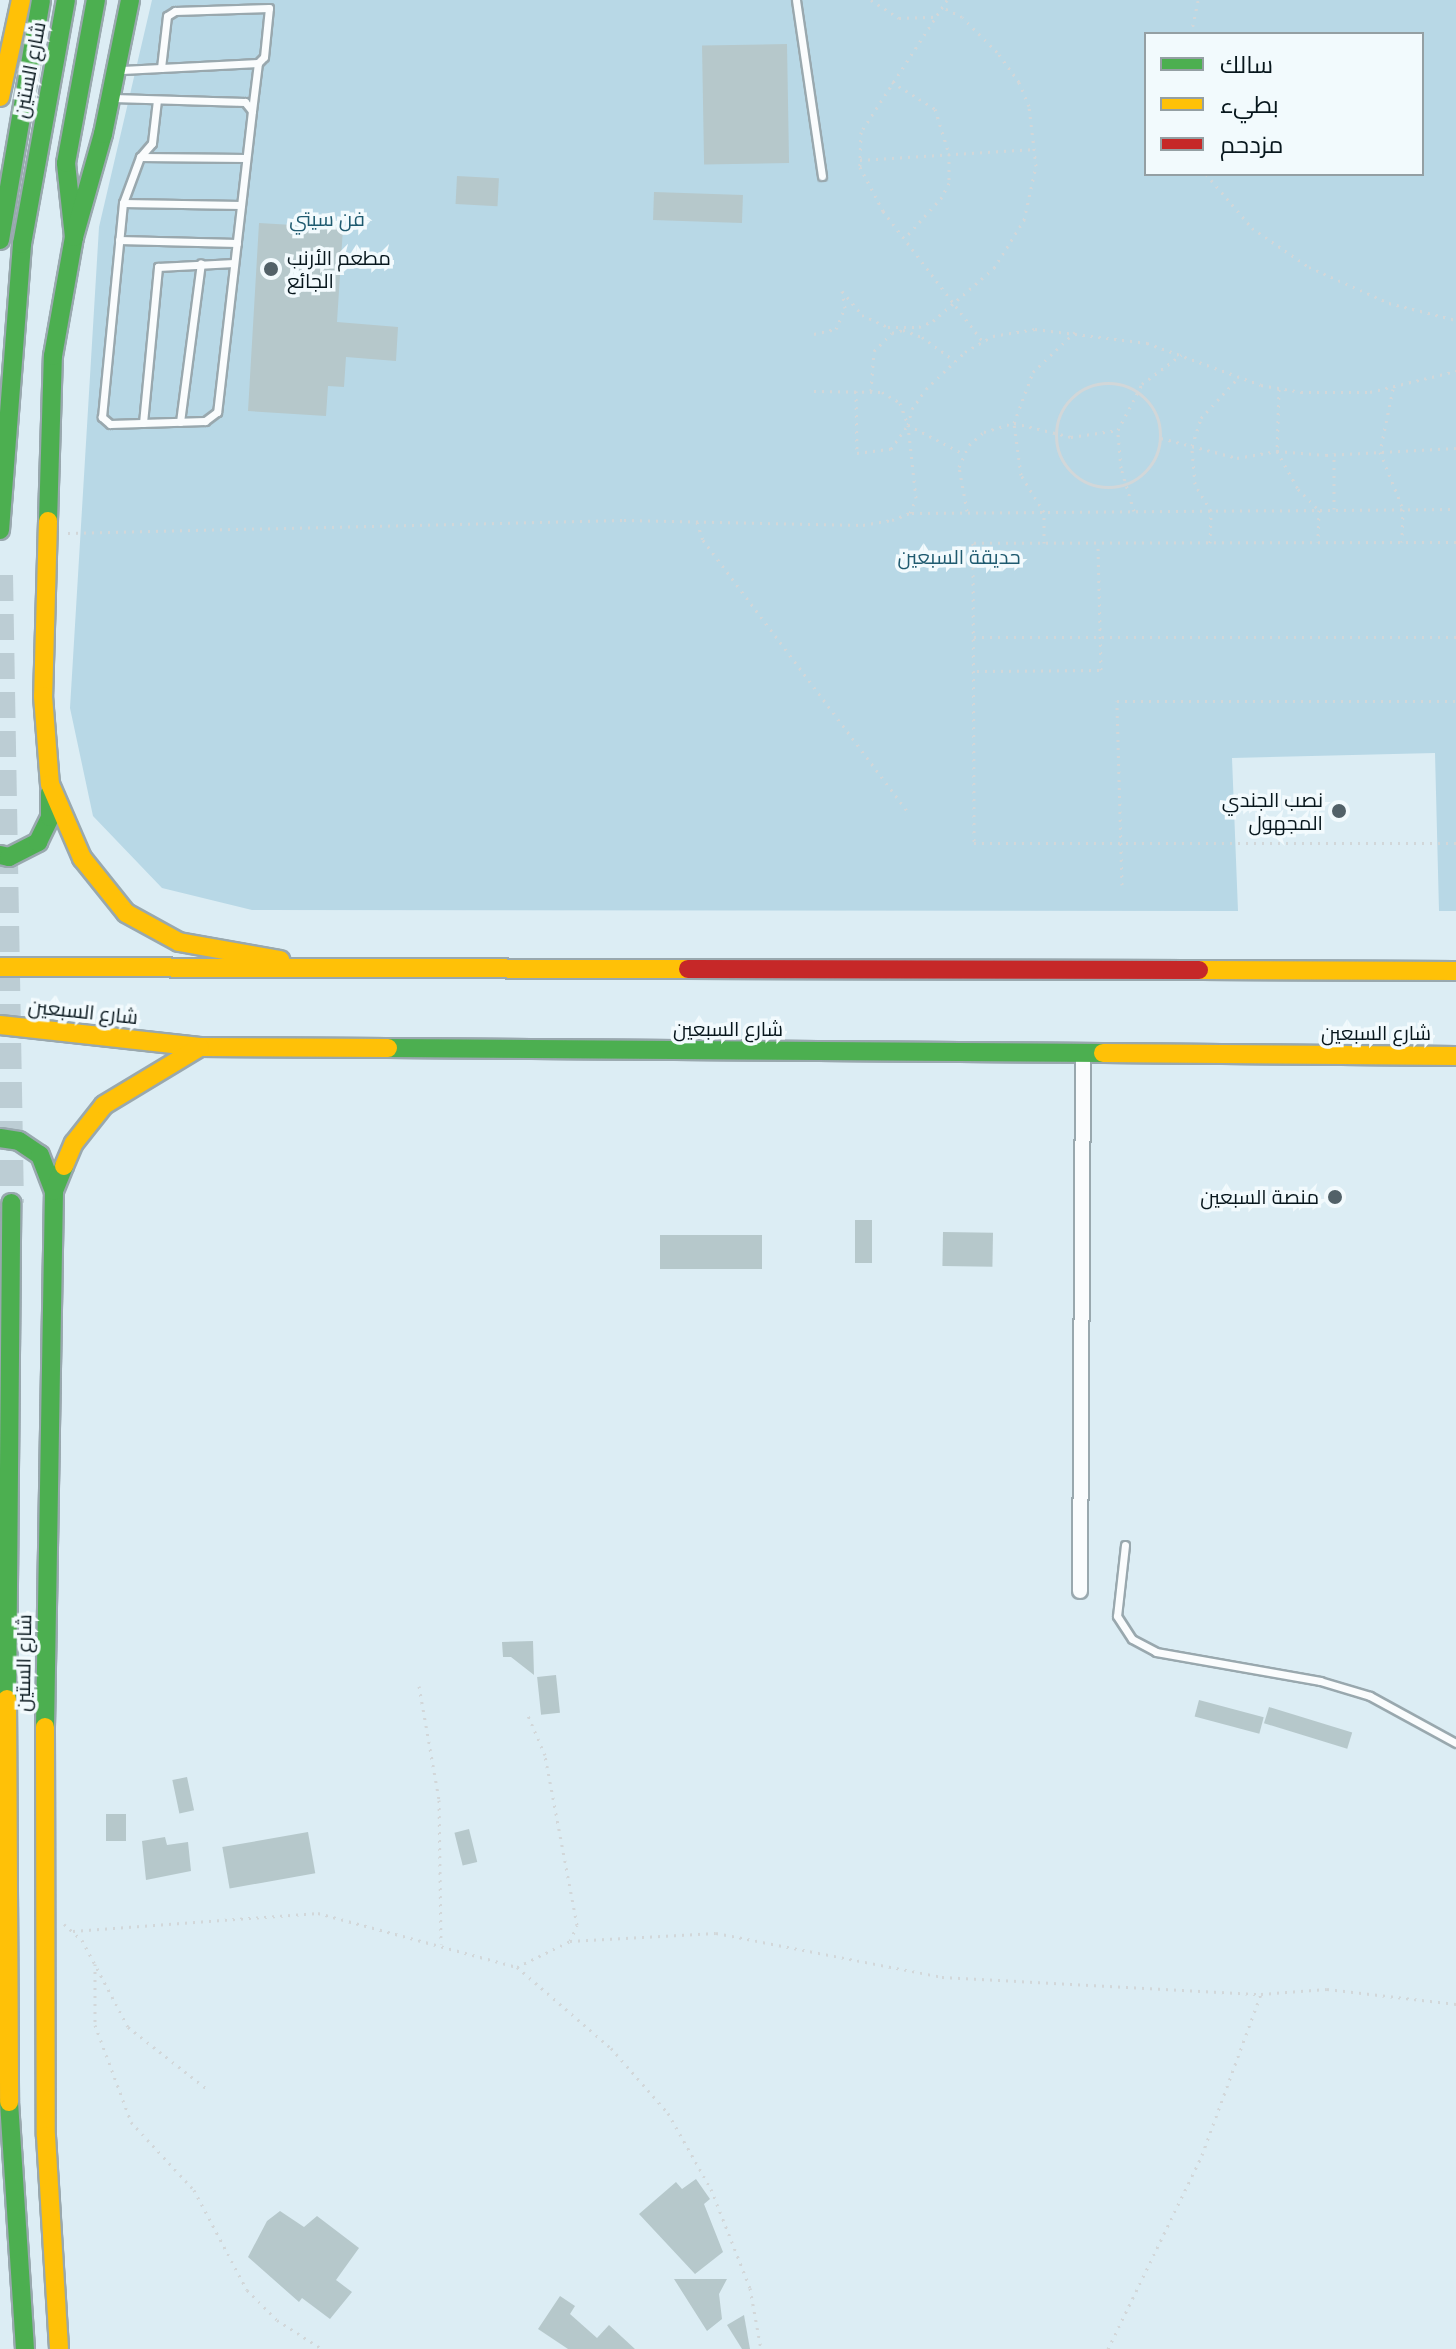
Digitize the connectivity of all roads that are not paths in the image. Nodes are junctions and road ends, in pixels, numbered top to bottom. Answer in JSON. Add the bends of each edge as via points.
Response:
{"nodes":[{"id":1,"x":21,"y":0,"type":"edge"},
{"id":2,"x":41,"y":0,"type":"edge"},
{"id":3,"x":66,"y":0,"type":"edge"},
{"id":4,"x":96,"y":0,"type":"edge"},
{"id":5,"x":130,"y":0,"type":"edge"},
{"id":6,"x":796,"y":0,"type":"edge"},
{"id":7,"x":270,"y":4,"type":"edge"},
{"id":8,"x":258,"y":63,"type":"junction"},
{"id":9,"x":161,"y":68,"type":"junction"},
{"id":10,"x":116,"y":70,"type":"junction"},
{"id":11,"x":0,"y":97,"type":"edge"},
{"id":12,"x":111,"y":98,"type":"junction"},
{"id":13,"x":157,"y":100,"type":"junction"},
{"id":14,"x":252,"y":111,"type":"junction"},
{"id":15,"x":140,"y":157,"type":"junction"},
{"id":16,"x":246,"y":158,"type":"junction"},
{"id":17,"x":822,"y":176,"type":"dead end"},
{"id":18,"x":123,"y":203,"type":"junction"},
{"id":19,"x":241,"y":205,"type":"junction"},
{"id":20,"x":74,"y":237,"type":"junction"},
{"id":21,"x":0,"y":240,"type":"edge"},
{"id":22,"x":119,"y":240,"type":"junction"},
{"id":23,"x":237,"y":243,"type":"junction"},
{"id":24,"x":201,"y":263,"type":"junction"},
{"id":25,"x":234,"y":263,"type":"junction"},
{"id":26,"x":180,"y":422,"type":"junction"},
{"id":27,"x":143,"y":423,"type":"junction"},
{"id":28,"x":0,"y":530,"type":"edge"},
{"id":29,"x":50,"y":784,"type":"junction"},
{"id":30,"x":0,"y":855,"type":"edge"},
{"id":31,"x":0,"y":967,"type":"edge"},
{"id":32,"x":338,"y":971,"type":"junction"},
{"id":33,"x":1456,"y":971,"type":"edge"},
{"id":34,"x":0,"y":1025,"type":"edge"},
{"id":35,"x":200,"y":1047,"type":"junction"},
{"id":36,"x":1083,"y":1053,"type":"junction"},
{"id":37,"x":1456,"y":1056,"type":"edge"},
{"id":38,"x":0,"y":1138,"type":"edge"},
{"id":39,"x":54,"y":1191,"type":"junction"},
{"id":40,"x":11,"y":1203,"type":"tunnel mouth"},
{"id":41,"x":1125,"y":1545,"type":"dead end"},
{"id":42,"x":1080,"y":1591,"type":"dead end"},
{"id":43,"x":1456,"y":1743,"type":"edge"},
{"id":44,"x":25,"y":2349,"type":"edge"},
{"id":45,"x":59,"y":2349,"type":"edge"}],
"edges":[{"from":1,"to":11,"type":"main road"},
{"from":2,"to":21,"type":"main road","name":"شارع الستين"},
{"from":3,"to":28,"type":"main road","name":"شارع الستين","via":[[22,244]]},
{"from":4,"to":20,"type":"main road","via":[[66,163]]},
{"from":5,"to":10,"type":"main road"},
{"from":6,"to":17,"type":"lane"},
{"from":7,"to":8,"type":"lane","via":[[264,57]]},
{"from":7,"to":9,"type":"lane","via":[[175,11],[167,16]]},
{"from":8,"to":9,"type":"lane"},
{"from":8,"to":14,"type":"lane"},
{"from":9,"to":10,"type":"lane"},
{"from":10,"to":12,"type":"main road"},
{"from":12,"to":13,"type":"lane"},
{"from":12,"to":20,"type":"main road"},
{"from":13,"to":14,"type":"lane","via":[[245,102]]},
{"from":13,"to":15,"type":"lane","via":[[152,143]]},
{"from":14,"to":16,"type":"lane"},
{"from":15,"to":16,"type":"lane"},
{"from":15,"to":18,"type":"lane"},
{"from":16,"to":19,"type":"lane"},
{"from":18,"to":19,"type":"lane"},
{"from":18,"to":22,"type":"lane"},
{"from":19,"to":23,"type":"lane"},
{"from":20,"to":29,"type":"main road","via":[[53,356],[44,533],[43,696]]},
{"from":22,"to":23,"type":"lane"},
{"from":22,"to":27,"type":"lane","via":[[102,417],[110,424]]},
{"from":23,"to":25,"type":"lane"},
{"from":24,"to":25,"type":"lane"},
{"from":24,"to":26,"type":"lane"},
{"from":24,"to":27,"type":"lane","via":[[158,267]]},
{"from":25,"to":26,"type":"lane","via":[[217,412],[205,421]]},
{"from":26,"to":27,"type":"lane"},
{"from":29,"to":30,"type":"main road","via":[[50,817],[38,842],[9,857]]},
{"from":29,"to":32,"type":"main road","via":[[82,858],[126,913],[179,942]]},
{"from":31,"to":32,"type":"main road","name":"شارع السبعين"},
{"from":32,"to":33,"type":"main road","name":"شارع السبعين"},
{"from":34,"to":35,"type":"main road","name":"شارع السبعين"},
{"from":35,"to":36,"type":"main road","name":"شارع السبعين"},
{"from":35,"to":39,"type":"main road","name":"شارع الستين","via":[[104,1105],[74,1143]]},
{"from":36,"to":37,"type":"main road","name":"شارع السبعين"},
{"from":36,"to":42,"type":"street"},
{"from":38,"to":39,"type":"main road","via":[[19,1141],[40,1155]]},
{"from":39,"to":45,"type":"main road","name":"شارع الستين","via":[[42,1914],[46,2136]]},
{"from":40,"to":44,"type":"main road","name":"شارع الستين","via":[[5,2040]]},
{"from":41,"to":43,"type":"lane","via":[[1117,1616],[1132,1639],[1156,1652],[1320,1681],[1370,1696]]}]}
